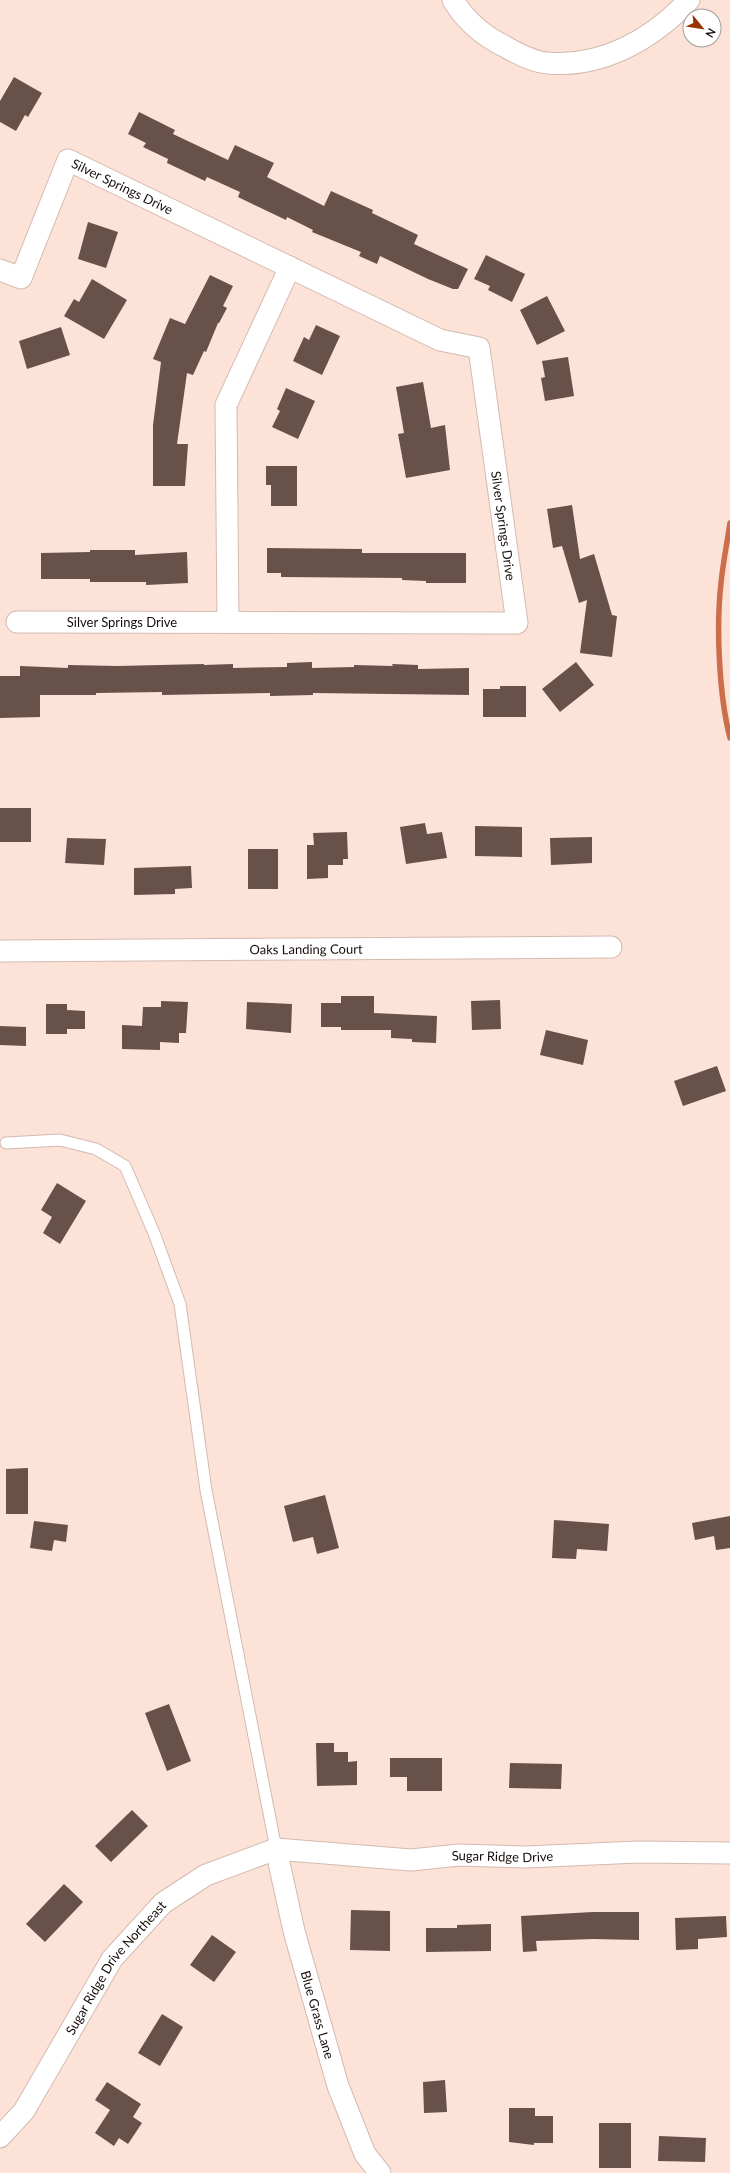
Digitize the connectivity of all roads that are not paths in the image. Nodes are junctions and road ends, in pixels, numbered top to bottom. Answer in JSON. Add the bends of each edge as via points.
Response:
{"nodes":[{"id":1,"x":453,"y":0,"type":"edge"},
{"id":2,"x":689,"y":0,"type":"edge"},
{"id":3,"x":290,"y":266,"type":"junction"},
{"id":4,"x":0,"y":270,"type":"edge"},
{"id":5,"x":17,"y":622,"type":"dead end"},
{"id":6,"x":228,"y":622,"type":"junction"},
{"id":7,"x":611,"y":947,"type":"dead end"},
{"id":8,"x":0,"y":951,"type":"edge"},
{"id":9,"x":6,"y":1143,"type":"dead end"},
{"id":10,"x":276,"y":1849,"type":"junction"},
{"id":11,"x":730,"y":1853,"type":"edge"},
{"id":12,"x":0,"y":2137,"type":"edge"},
{"id":13,"x":380,"y":2173,"type":"edge"}],
"edges":[{"from":1,"to":2,"type":"street","via":[[486,37],[513,51],[546,63],[580,63],[614,55],[671,19]]},
{"from":3,"to":4,"type":"street","name":"Silver Springs Drive","via":[[68,160],[20,278]]},
{"from":3,"to":6,"type":"street","via":[[226,405]]},
{"from":3,"to":6,"type":"street","name":"Silver Springs Drive","via":[[440,340],[479,348],[517,623]]},
{"from":5,"to":6,"type":"street","name":"Silver Springs Drive"},
{"from":7,"to":8,"type":"street","name":"Oaks Landing Court"},
{"from":9,"to":10,"type":"lane","via":[[60,1140],[96,1149],[125,1166],[154,1233],[180,1304],[206,1490]]},
{"from":10,"to":11,"type":"street","name":"Sugar Ridge Drive","via":[[411,1860],[459,1855],[526,1857],[638,1852]]},
{"from":10,"to":12,"type":"street","name":"Sugar Ridge Drive Northeast","via":[[206,1875],[163,1903],[112,1959],[24,2111]]},
{"from":10,"to":13,"type":"street","name":"Blue Grass Lane","via":[[294,1931],[338,2086],[365,2154]]}]}
